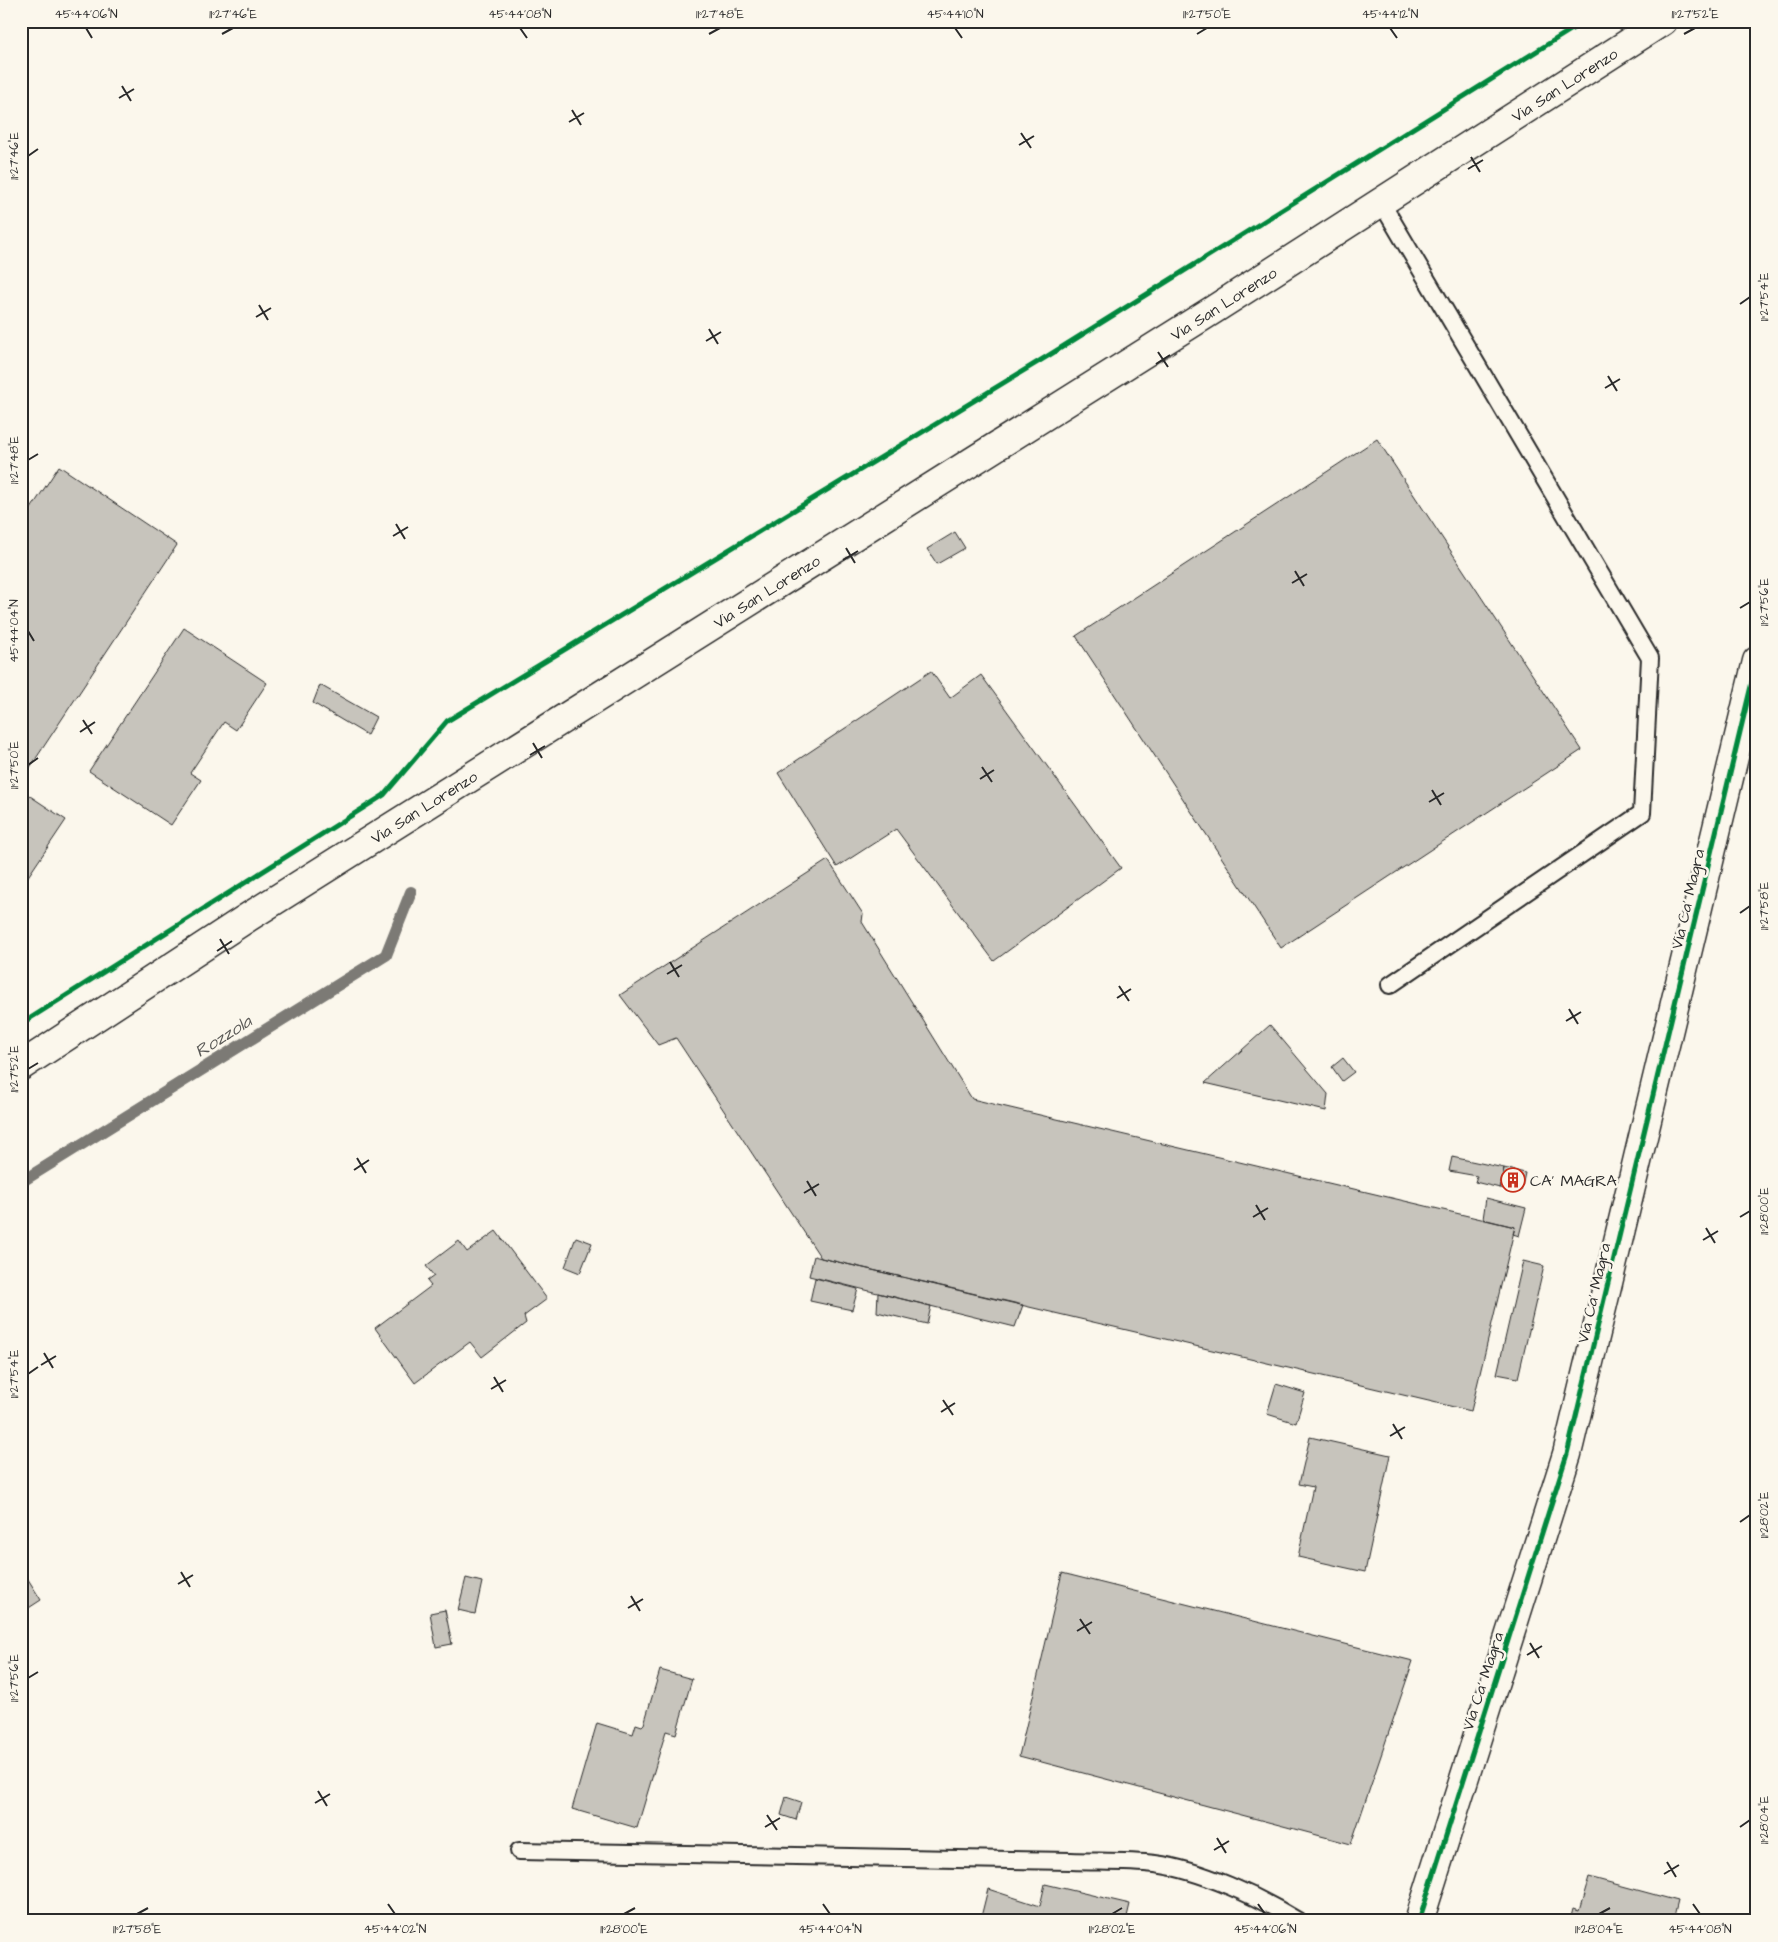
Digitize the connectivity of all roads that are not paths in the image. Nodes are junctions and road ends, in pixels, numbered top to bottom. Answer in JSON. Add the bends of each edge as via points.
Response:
{"nodes":[{"id":1,"x":1663,"y":21,"type":"edge"},
{"id":2,"x":1382,"y":202,"type":"junction"},
{"id":3,"x":1757,"y":661,"type":"edge"},
{"id":4,"x":1390,"y":985,"type":"dead end"},
{"id":5,"x":21,"y":1066,"type":"edge"},
{"id":6,"x":519,"y":1851,"type":"dead end"},
{"id":7,"x":1298,"y":1921,"type":"edge"},
{"id":8,"x":1419,"y":1921,"type":"edge"}],
"edges":[{"from":1,"to":2,"type":"main road","name":"Via San Lorenzo"},
{"from":2,"to":4,"type":"lane","via":[[1650,658],[1642,813]]},
{"from":2,"to":5,"type":"main road","name":"Via San Lorenzo","via":[[250,916]]},
{"from":3,"to":8,"type":"main road","name":"Via Ca' Magra","via":[[1567,1454]]},
{"from":6,"to":7,"type":"lane","via":[[1157,1864],[1213,1880],[1277,1908]]}]}
